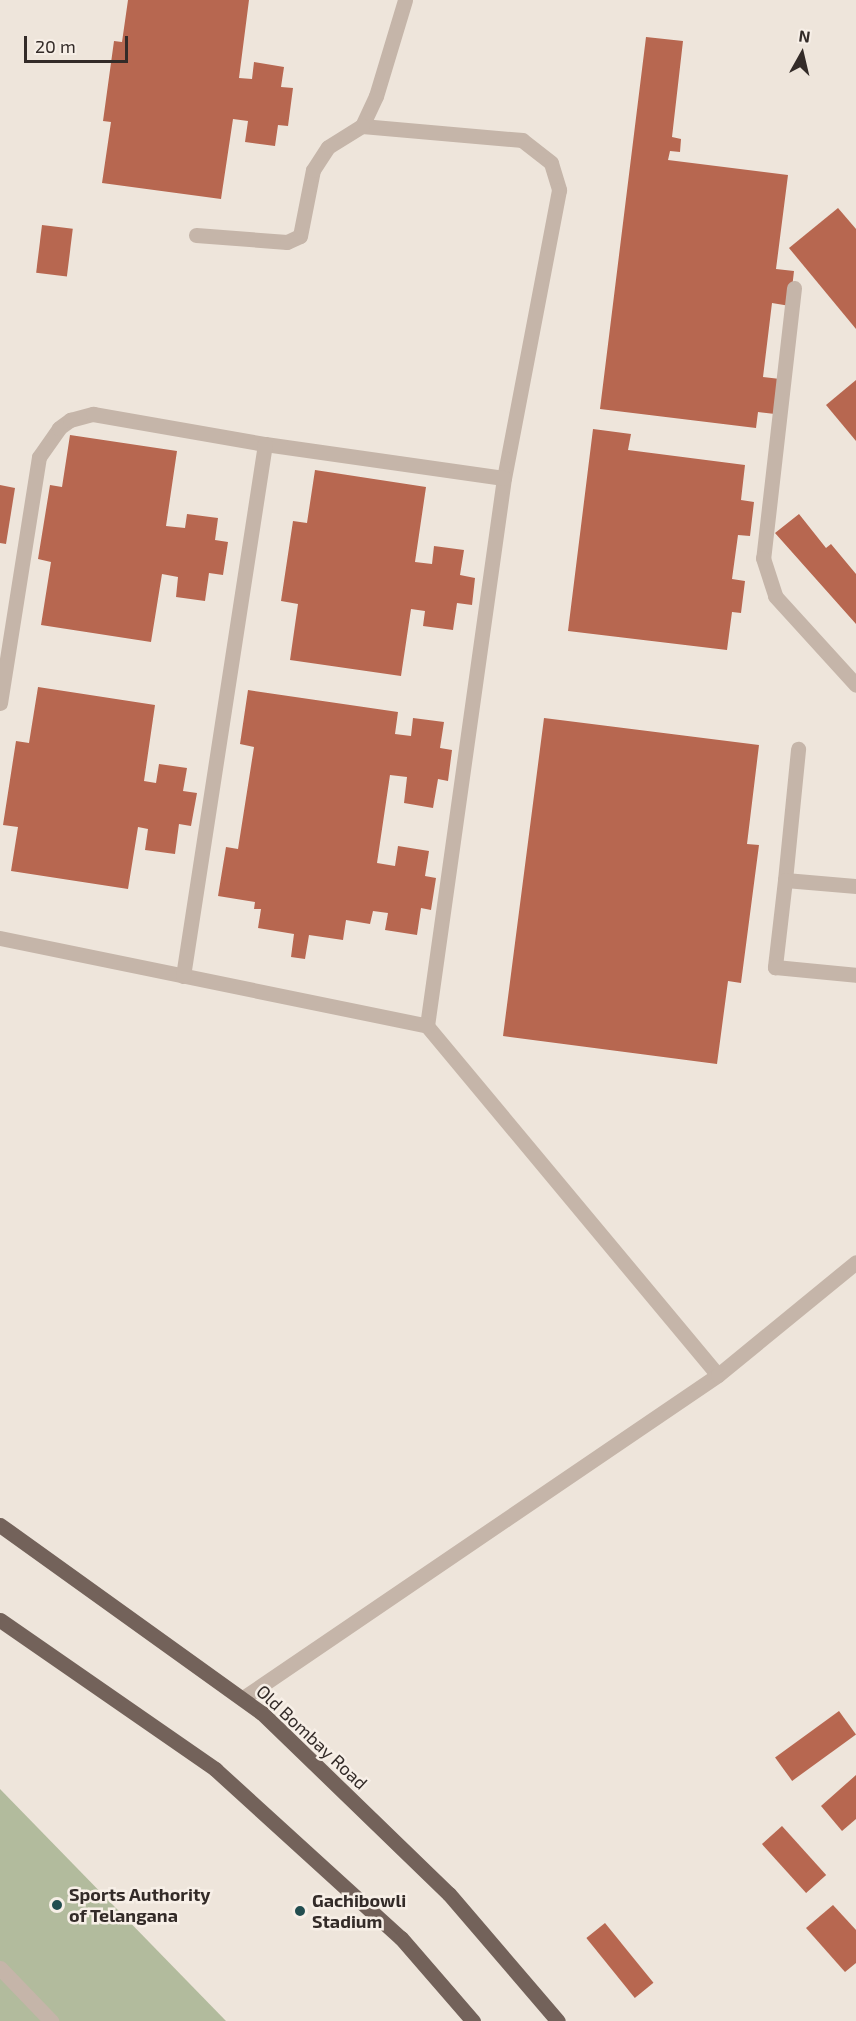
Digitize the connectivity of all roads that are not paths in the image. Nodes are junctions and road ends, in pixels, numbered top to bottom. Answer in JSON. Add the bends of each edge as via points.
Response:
{"nodes":[{"id":1,"x":405,"y":0,"type":"edge"},
{"id":2,"x":362,"y":126,"type":"junction"},
{"id":3,"x":196,"y":236,"type":"dead end"},
{"id":4,"x":794,"y":288,"type":"dead end"},
{"id":5,"x":265,"y":444,"type":"junction"},
{"id":6,"x":504,"y":478,"type":"junction"},
{"id":7,"x":856,"y":685,"type":"edge"},
{"id":8,"x":0,"y":703,"type":"edge"},
{"id":9,"x":798,"y":748,"type":"dead end"},
{"id":10,"x":785,"y":880,"type":"junction"},
{"id":11,"x":856,"y":886,"type":"edge"},
{"id":12,"x":0,"y":938,"type":"edge"},
{"id":13,"x":856,"y":975,"type":"edge"},
{"id":14,"x":183,"y":976,"type":"junction"},
{"id":15,"x":428,"y":1026,"type":"junction"},
{"id":16,"x":856,"y":1262,"type":"edge"},
{"id":17,"x":718,"y":1375,"type":"junction"},
{"id":18,"x":0,"y":1525,"type":"edge"},
{"id":19,"x":0,"y":1620,"type":"edge"},
{"id":20,"x":243,"y":1698,"type":"junction"},
{"id":21,"x":0,"y":1968,"type":"edge"},
{"id":22,"x":51,"y":2021,"type":"edge"},
{"id":23,"x":473,"y":2021,"type":"edge"},
{"id":24,"x":558,"y":2021,"type":"edge"}],
"edges":[{"from":1,"to":2,"type":"lane","via":[[376,96]]},
{"from":2,"to":3,"type":"lane","via":[[328,147],[313,170],[300,236],[287,242]]},
{"from":2,"to":6,"type":"lane","via":[[522,140],[551,163],[559,190]]},
{"from":4,"to":7,"type":"lane","via":[[763,558],[776,596]]},
{"from":5,"to":6,"type":"lane"},
{"from":5,"to":8,"type":"lane","via":[[93,414],[59,428],[39,457]]},
{"from":5,"to":14,"type":"lane"},
{"from":6,"to":15,"type":"lane"},
{"from":9,"to":10,"type":"lane"},
{"from":10,"to":11,"type":"lane"},
{"from":10,"to":13,"type":"lane","via":[[775,967]]},
{"from":12,"to":14,"type":"lane"},
{"from":14,"to":15,"type":"lane"},
{"from":15,"to":17,"type":"lane"},
{"from":16,"to":17,"type":"lane"},
{"from":17,"to":20,"type":"lane"},
{"from":18,"to":20,"type":"main road","name":"Old Bombay Road"},
{"from":19,"to":23,"type":"main road","via":[[215,1769],[401,1938]]},
{"from":20,"to":24,"type":"main road","name":"Old Bombay Road","via":[[449,1893]]},
{"from":21,"to":22,"type":"lane"}]}
